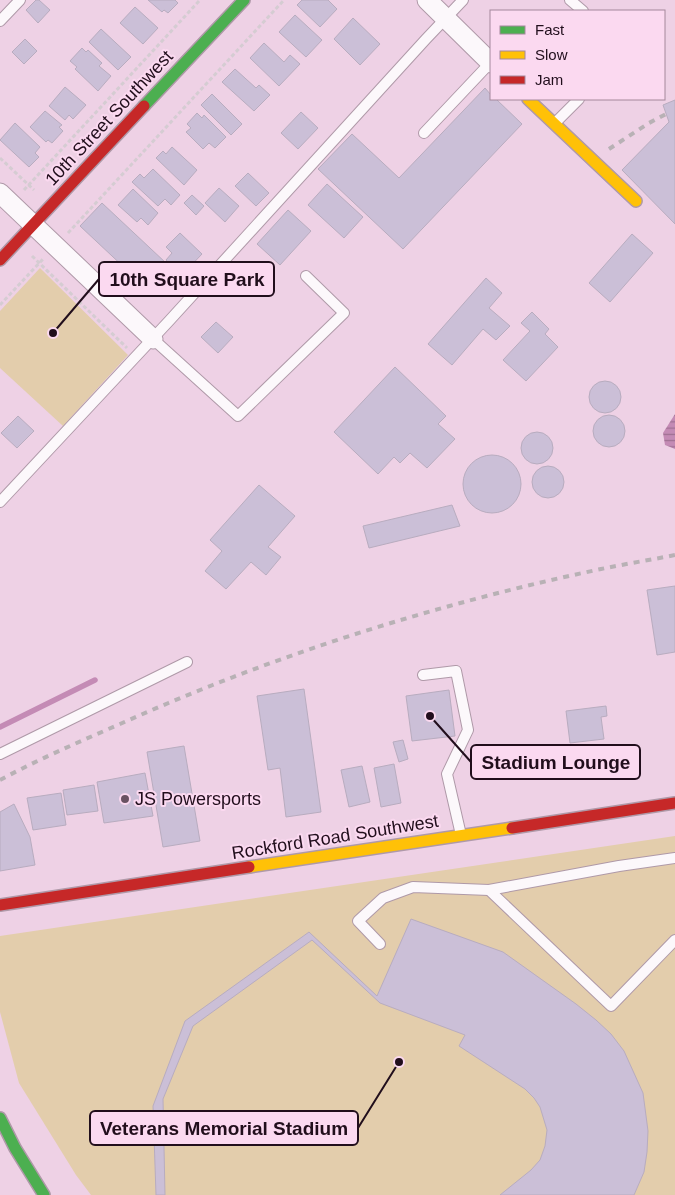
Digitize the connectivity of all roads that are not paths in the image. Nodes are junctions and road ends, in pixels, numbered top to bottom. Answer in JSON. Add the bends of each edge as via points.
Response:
{"nodes":[{"id":1,"x":20,"y":0,"type":"edge"},
{"id":2,"x":244,"y":0,"type":"edge"},
{"id":3,"x":427,"y":0,"type":"edge"},
{"id":4,"x":463,"y":0,"type":"edge"},
{"id":5,"x":570,"y":0,"type":"edge"},
{"id":6,"x":582,"y":10,"type":"edge"},
{"id":7,"x":445,"y":18,"type":"junction"},
{"id":8,"x":0,"y":21,"type":"edge"},
{"id":9,"x":490,"y":61,"type":"edge"},
{"id":10,"x":490,"y":63,"type":"edge"},
{"id":11,"x":529,"y":100,"type":"edge"},
{"id":12,"x":578,"y":100,"type":"edge"},
{"id":13,"x":554,"y":124,"type":"junction"},
{"id":14,"x":424,"y":133,"type":"dead end"},
{"id":15,"x":0,"y":193,"type":"edge"},
{"id":16,"x":636,"y":201,"type":"dead end"},
{"id":17,"x":33,"y":225,"type":"junction"},
{"id":18,"x":0,"y":260,"type":"edge"},
{"id":19,"x":306,"y":276,"type":"dead end"},
{"id":20,"x":153,"y":339,"type":"junction"},
{"id":21,"x":0,"y":502,"type":"edge"},
{"id":22,"x":187,"y":662,"type":"dead end"},
{"id":23,"x":423,"y":675,"type":"dead end"},
{"id":24,"x":0,"y":754,"type":"edge"},
{"id":25,"x":675,"y":804,"type":"edge"},
{"id":26,"x":461,"y":836,"type":"junction"},
{"id":27,"x":675,"y":858,"type":"edge"},
{"id":28,"x":489,"y":890,"type":"junction"},
{"id":29,"x":0,"y":905,"type":"edge"},
{"id":30,"x":675,"y":940,"type":"edge"},
{"id":31,"x":380,"y":944,"type":"dead end"},
{"id":32,"x":0,"y":1118,"type":"edge"},
{"id":33,"x":0,"y":1144,"type":"edge"},
{"id":34,"x":25,"y":1166,"type":"junction"},
{"id":35,"x":44,"y":1195,"type":"edge"}],
"edges":[{"from":1,"to":8,"type":"lane"},
{"from":2,"to":17,"type":"street","name":"10th Street Southwest"},
{"from":3,"to":7,"type":"street"},
{"from":4,"to":7,"type":"lane"},
{"from":5,"to":6,"type":"lane"},
{"from":7,"to":9,"type":"street"},
{"from":7,"to":20,"type":"lane"},
{"from":10,"to":14,"type":"lane"},
{"from":11,"to":13,"type":"street"},
{"from":12,"to":13,"type":"lane"},
{"from":13,"to":16,"type":"street"},
{"from":15,"to":17,"type":"street"},
{"from":17,"to":18,"type":"street","name":"10th Street Southwest"},
{"from":17,"to":20,"type":"street"},
{"from":19,"to":20,"type":"lane","via":[[344,313],[238,416]]},
{"from":20,"to":21,"type":"lane"},
{"from":22,"to":24,"type":"lane"},
{"from":23,"to":26,"type":"lane","via":[[456,671],[468,730],[447,774]]},
{"from":25,"to":26,"type":"street","name":"Rockford Road Southwest"},
{"from":26,"to":29,"type":"street","name":"Rockford Road Southwest"},
{"from":27,"to":28,"type":"lane"},
{"from":28,"to":30,"type":"lane","via":[[611,1006]]},
{"from":28,"to":31,"type":"lane","via":[[413,887],[383,898],[358,922]]},
{"from":32,"to":34,"type":"street"},
{"from":33,"to":34,"type":"street"},
{"from":34,"to":35,"type":"street"}]}
